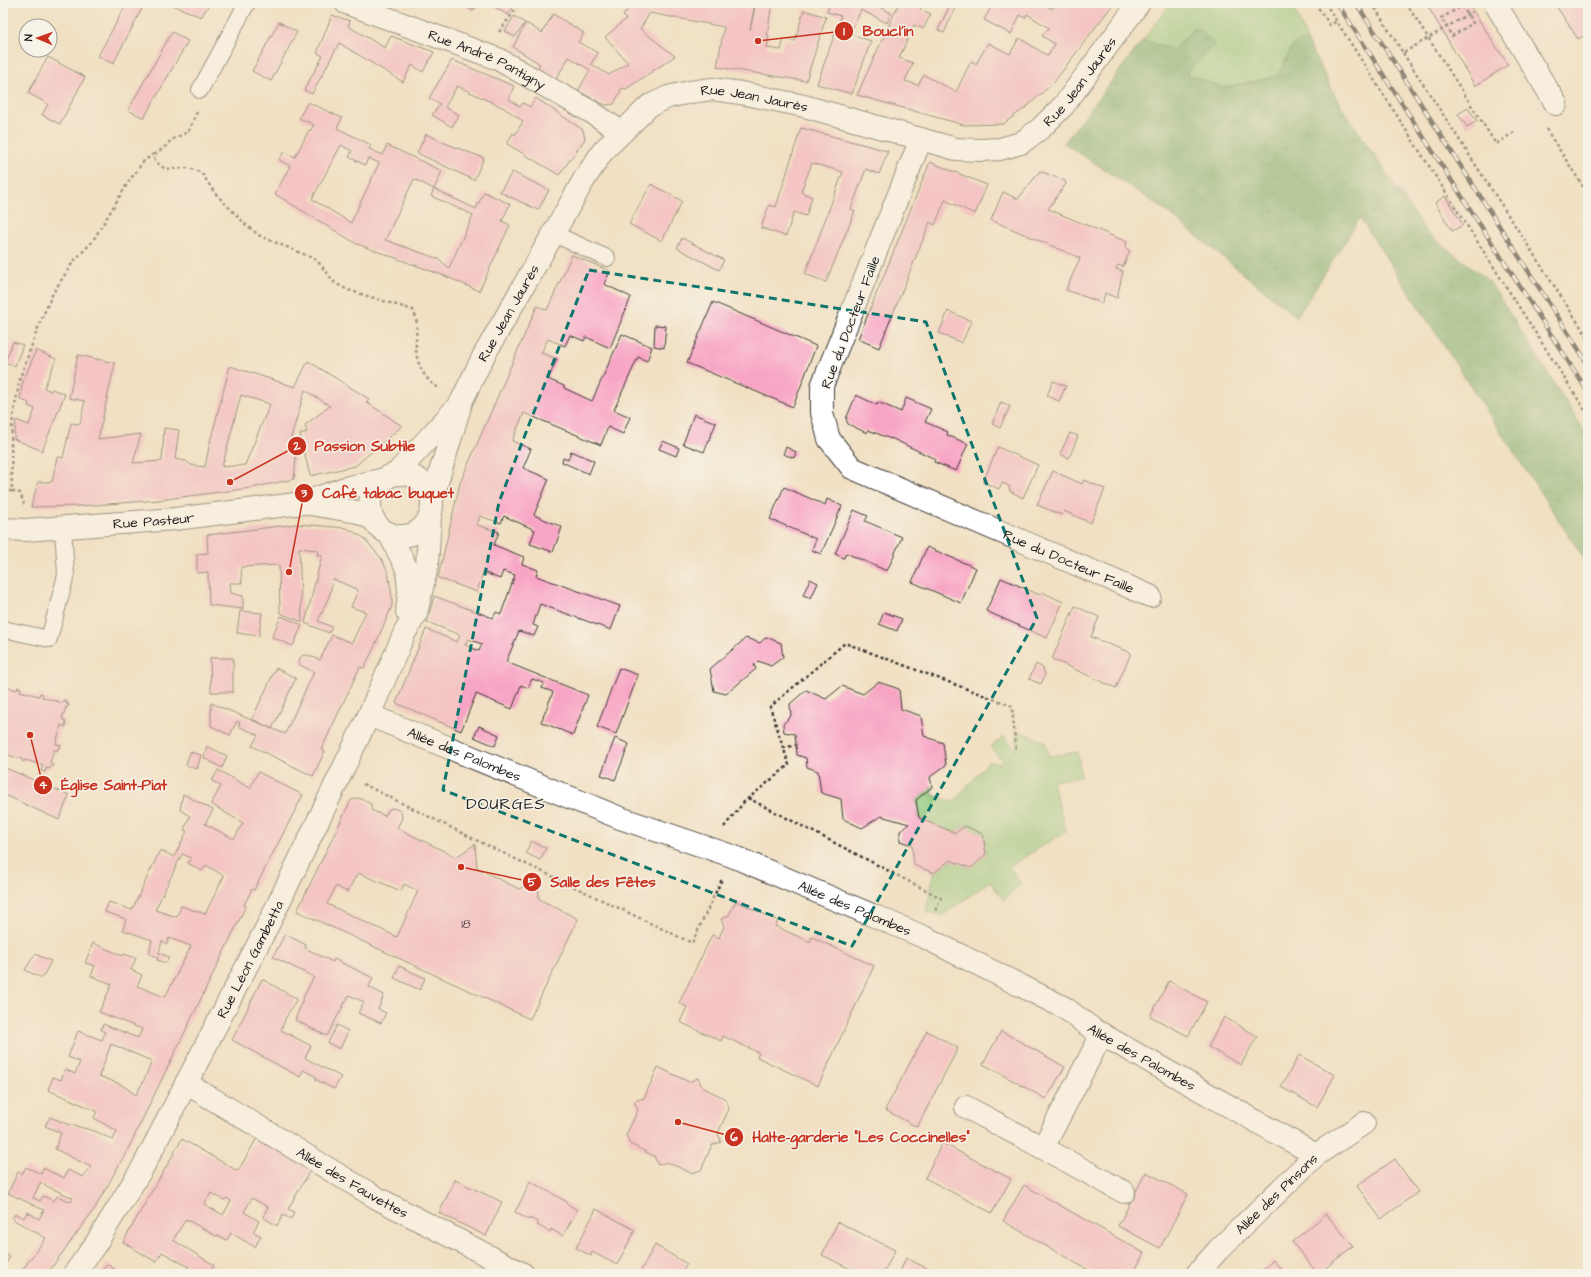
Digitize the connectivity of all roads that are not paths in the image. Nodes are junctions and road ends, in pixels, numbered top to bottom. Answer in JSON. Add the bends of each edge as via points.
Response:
{"nodes":[{"id":1,"x":247,"y":3,"type":"edge"},
{"id":2,"x":346,"y":3,"type":"edge"},
{"id":3,"x":1139,"y":3,"type":"edge"},
{"id":4,"x":1495,"y":3,"type":"edge"},
{"id":5,"x":200,"y":90,"type":"road end"},
{"id":6,"x":1556,"y":104,"type":"dead end"},
{"id":7,"x":621,"y":132,"type":"junction"},
{"id":8,"x":921,"y":139,"type":"junction"},
{"id":9,"x":552,"y":233,"type":"junction"},
{"id":10,"x":607,"y":258,"type":"dead end"},
{"id":11,"x":462,"y":400,"type":"junction"},
{"id":12,"x":390,"y":477,"type":"junction"},
{"id":13,"x":303,"y":503,"type":"junction"},
{"id":14,"x":431,"y":508,"type":"junction"},
{"id":15,"x":63,"y":527,"type":"junction"},
{"id":16,"x":382,"y":527,"type":"junction"},
{"id":17,"x":3,"y":530,"type":"edge"},
{"id":18,"x":1150,"y":596,"type":"dead end"},
{"id":19,"x":3,"y":629,"type":"edge"},
{"id":20,"x":405,"y":632,"type":"junction"},
{"id":21,"x":369,"y":715,"type":"junction"},
{"id":22,"x":1102,"y":1034,"type":"junction"},
{"id":23,"x":186,"y":1083,"type":"junction"},
{"id":24,"x":966,"y":1107,"type":"dead end"},
{"id":25,"x":1364,"y":1123,"type":"dead end"},
{"id":26,"x":1043,"y":1148,"type":"junction"},
{"id":27,"x":1316,"y":1155,"type":"junction"},
{"id":28,"x":1124,"y":1192,"type":"dead end"},
{"id":29,"x":74,"y":1274,"type":"edge"},
{"id":30,"x":523,"y":1274,"type":"edge"},
{"id":31,"x":1196,"y":1274,"type":"edge"}],
"edges":[{"from":1,"to":5,"type":"lane"},
{"from":2,"to":7,"type":"street","name":"Rue André Pantigny","via":[[484,53],[580,105]]},
{"from":3,"to":8,"type":"street","name":"Rue Jean Jaurès","via":[[1064,105],[1041,128],[1021,143],[1000,149],[981,150],[956,149]]},
{"from":4,"to":6,"type":"street"},
{"from":7,"to":8,"type":"street","name":"Rue Jean Jaurès","via":[[649,106],[668,97],[712,89],[741,92],[804,106]]},
{"from":7,"to":9,"type":"street","name":"Rue Jean Jaurès","via":[[603,151]]},
{"from":8,"to":18,"type":"street","name":"Rue du Docteur Faille","via":[[822,386],[822,413],[829,439],[852,468]]},
{"from":9,"to":10,"type":"lane"},
{"from":9,"to":11,"type":"street","name":"Rue Jean Jaurès"},
{"from":11,"to":12,"type":"street","name":"Rue Jean Jaurès"},
{"from":11,"to":14,"type":"street","name":"Rue Jean Jaurès"},
{"from":12,"to":13,"type":"street","name":"Rue Pasteur","via":[[345,488]]},
{"from":12,"to":14,"type":"street","via":[[405,474],[422,482],[428,490]]},
{"from":12,"to":16,"type":"street","via":[[377,485],[370,502],[371,511]]},
{"from":13,"to":15,"type":"street","name":"Rue Pasteur","via":[[175,519]]},
{"from":13,"to":16,"type":"street","name":"Rue Pasteur","via":[[358,512]]},
{"from":14,"to":16,"type":"street","via":[[423,527],[413,534],[401,536]]},
{"from":14,"to":20,"type":"street","name":"Rue Léon Gambetta","via":[[427,566],[422,593],[416,614]]},
{"from":15,"to":17,"type":"street","name":"Rue Pasteur"},
{"from":15,"to":19,"type":"lane","via":[[66,575],[50,639]]},
{"from":16,"to":20,"type":"street","name":"Rue Léon Gambetta","via":[[407,569],[409,591]]},
{"from":20,"to":21,"type":"street","name":"Rue Léon Gambetta"},
{"from":21,"to":22,"type":"street","name":"Allée des Palombes","via":[[620,818],[732,856],[930,940],[1065,1008]]},
{"from":21,"to":23,"type":"street","name":"Rue Léon Gambetta","via":[[269,923]]},
{"from":22,"to":26,"type":"street"},
{"from":22,"to":27,"type":"street","name":"Allée des Palombes"},
{"from":23,"to":29,"type":"street","name":"Rue Léon Gambetta","via":[[143,1167]]},
{"from":23,"to":30,"type":"street","name":"Allée des Fauvettes","via":[[378,1198]]},
{"from":24,"to":26,"type":"street"},
{"from":25,"to":27,"type":"street","name":"Allée des Pinsons"},
{"from":26,"to":28,"type":"street"},
{"from":27,"to":31,"type":"street","name":"Allée des Pinsons"}]}
